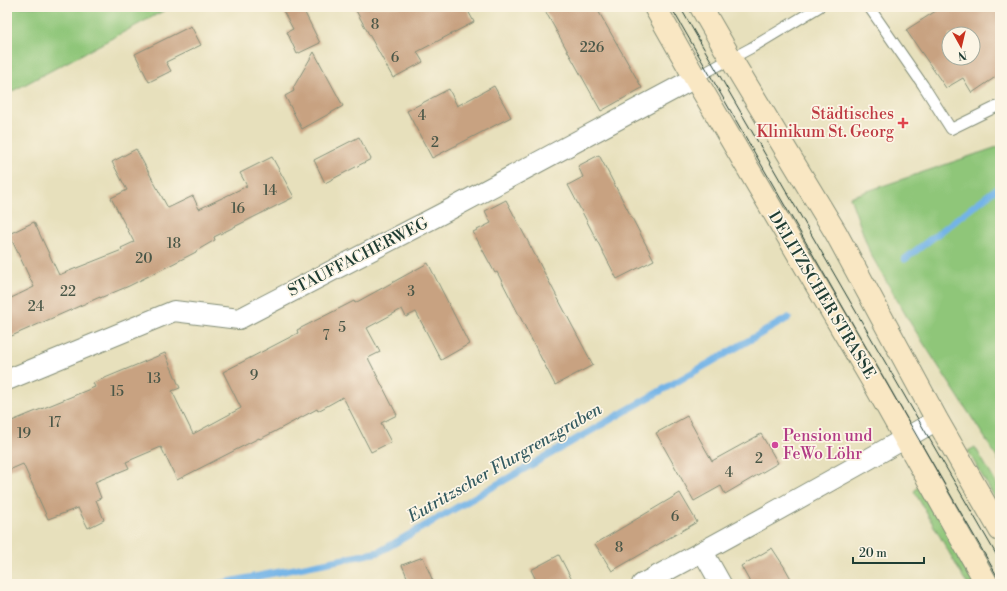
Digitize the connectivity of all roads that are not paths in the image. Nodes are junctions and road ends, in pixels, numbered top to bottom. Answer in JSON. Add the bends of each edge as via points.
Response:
{"nodes":[{"id":1,"x":655,"y":7,"type":"edge"},
{"id":2,"x":701,"y":7,"type":"edge"},
{"id":3,"x":819,"y":7,"type":"edge"},
{"id":4,"x":869,"y":7,"type":"edge"},
{"id":5,"x":731,"y":59,"type":"junction"},
{"id":6,"x":695,"y":78,"type":"junction"},
{"id":7,"x":1000,"y":105,"type":"edge"},
{"id":8,"x":7,"y":380,"type":"edge"},
{"id":9,"x":937,"y":420,"type":"junction"},
{"id":10,"x":904,"y":439,"type":"junction"},
{"id":11,"x":1000,"y":530,"type":"edge"},
{"id":12,"x":703,"y":552,"type":"junction"},
{"id":13,"x":642,"y":584,"type":"edge"},
{"id":14,"x":721,"y":584,"type":"edge"},
{"id":15,"x":987,"y":584,"type":"edge"}],
"edges":[{"from":1,"to":6,"type":"main road","name":"DELITZSCHER STRASSE"},
{"from":2,"to":5,"type":"main road"},
{"from":3,"to":5,"type":"lane"},
{"from":4,"to":7,"type":"lane","via":[[951,128]]},
{"from":5,"to":6,"type":"lane"},
{"from":5,"to":9,"type":"main road","via":[[836,233]]},
{"from":6,"to":8,"type":"street","name":"STAUFFACHERWEG","via":[[239,319],[174,311]]},
{"from":6,"to":10,"type":"main road","name":"DELITZSCHER STRASSE"},
{"from":9,"to":10,"type":"street"},
{"from":9,"to":11,"type":"main road"},
{"from":10,"to":12,"type":"street"},
{"from":10,"to":15,"type":"main road","name":"DELITZSCHER STRASSE"},
{"from":12,"to":13,"type":"street"},
{"from":12,"to":14,"type":"street"}]}
